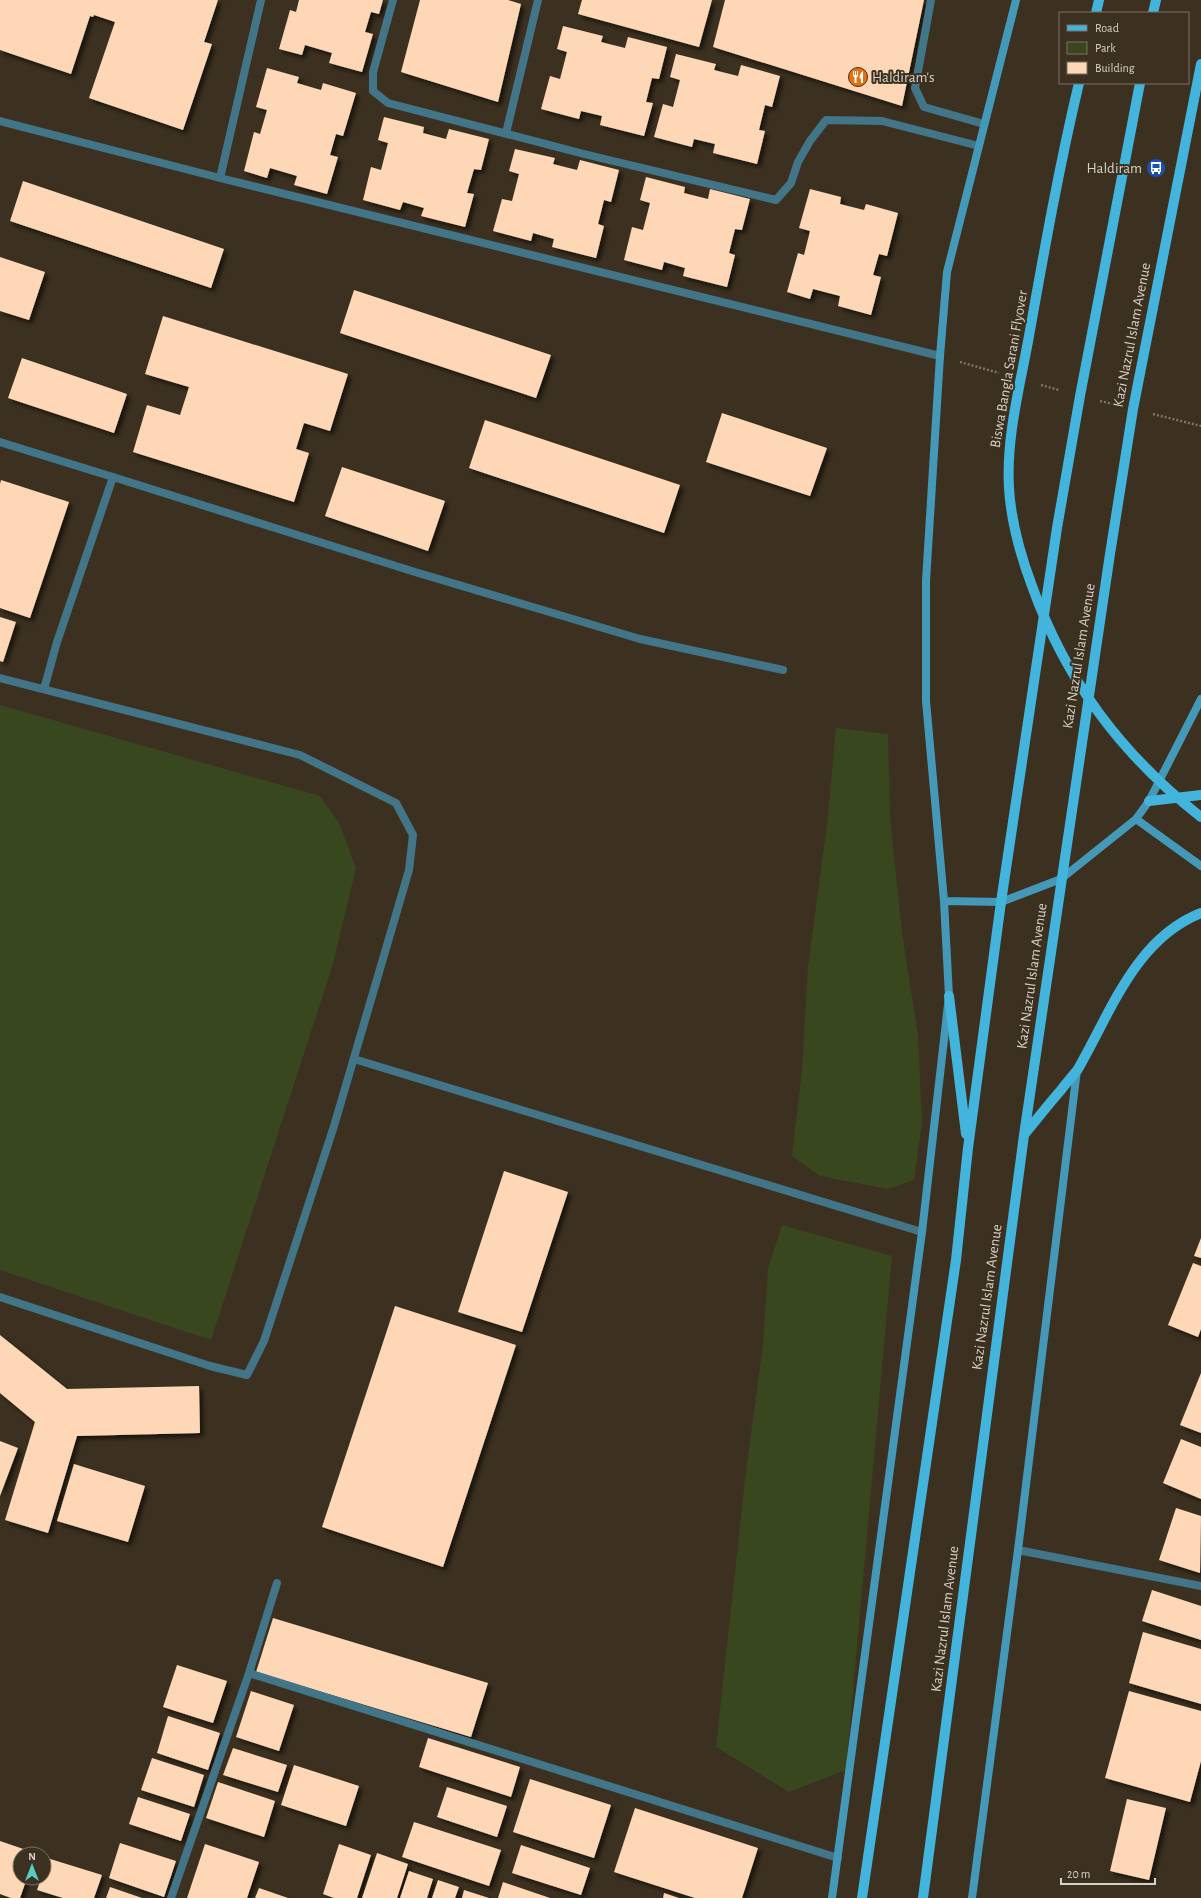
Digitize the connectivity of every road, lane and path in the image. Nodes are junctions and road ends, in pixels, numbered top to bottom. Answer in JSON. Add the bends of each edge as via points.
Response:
{"nodes":[{"id":1,"x":261,"y":0,"type":"edge"},
{"id":2,"x":393,"y":0,"type":"edge"},
{"id":3,"x":538,"y":0,"type":"edge"},
{"id":4,"x":931,"y":0,"type":"edge"},
{"id":5,"x":1016,"y":0,"type":"edge"},
{"id":6,"x":1099,"y":0,"type":"edge"},
{"id":7,"x":1156,"y":0,"type":"edge"},
{"id":8,"x":1096,"y":12,"type":"edge"},
{"id":9,"x":1153,"y":12,"type":"edge"},
{"id":10,"x":1201,"y":64,"type":"edge"},
{"id":11,"x":1079,"y":84,"type":"edge"},
{"id":12,"x":1140,"y":84,"type":"edge"},
{"id":13,"x":0,"y":121,"type":"edge"},
{"id":14,"x":984,"y":124,"type":"junction"},
{"id":15,"x":506,"y":133,"type":"junction"},
{"id":16,"x":979,"y":146,"type":"junction"},
{"id":17,"x":220,"y":178,"type":"junction"},
{"id":18,"x":940,"y":356,"type":"junction"},
{"id":19,"x":1080,"y":396,"type":"junction"},
{"id":20,"x":1133,"y":409,"type":"junction"},
{"id":21,"x":1201,"y":426,"type":"edge"},
{"id":22,"x":0,"y":442,"type":"edge"},
{"id":23,"x":113,"y":477,"type":"junction"},
{"id":24,"x":783,"y":670,"type":"dead end"},
{"id":25,"x":0,"y":678,"type":"edge"},
{"id":26,"x":44,"y":689,"type":"junction"},
{"id":27,"x":1201,"y":699,"type":"edge"},
{"id":28,"x":1201,"y":795,"type":"edge"},
{"id":29,"x":1149,"y":801,"type":"junction"},
{"id":30,"x":1201,"y":817,"type":"edge"},
{"id":31,"x":1136,"y":819,"type":"junction"},
{"id":32,"x":1201,"y":866,"type":"edge"},
{"id":33,"x":1061,"y":879,"type":"junction"},
{"id":34,"x":944,"y":901,"type":"junction"},
{"id":35,"x":1001,"y":902,"type":"junction"},
{"id":36,"x":1201,"y":913,"type":"edge"},
{"id":37,"x":949,"y":996,"type":"junction"},
{"id":38,"x":354,"y":1059,"type":"junction"},
{"id":39,"x":1077,"y":1070,"type":"junction"},
{"id":40,"x":1024,"y":1134,"type":"junction"},
{"id":41,"x":968,"y":1148,"type":"junction"},
{"id":42,"x":922,"y":1232,"type":"junction"},
{"id":43,"x":0,"y":1296,"type":"edge"},
{"id":44,"x":1018,"y":1550,"type":"junction"},
{"id":45,"x":277,"y":1584,"type":"dead end"},
{"id":46,"x":1201,"y":1586,"type":"edge"},
{"id":47,"x":249,"y":1673,"type":"junction"},
{"id":48,"x":838,"y":1858,"type":"junction"},
{"id":49,"x":170,"y":1898,"type":"edge"},
{"id":50,"x":832,"y":1898,"type":"edge"},
{"id":51,"x":862,"y":1898,"type":"edge"},
{"id":52,"x":924,"y":1898,"type":"edge"},
{"id":53,"x":972,"y":1898,"type":"edge"}],
"edges":[{"from":1,"to":17,"type":"street"},
{"from":2,"to":15,"type":"street","via":[[373,72],[373,91],[388,103]]},
{"from":3,"to":15,"type":"street"},
{"from":4,"to":14,"type":"street","via":[[915,88],[924,107]]},
{"from":5,"to":14,"type":"street"},
{"from":6,"to":8,"type":"main road"},
{"from":7,"to":9,"type":"main road"},
{"from":10,"to":20,"type":"main road","name":"Kazi Nazrul Islam Avenue"},
{"from":11,"to":30,"type":"main road","name":"Biswa Bangla Sarani Flyover","via":[[1046,240],[1009,448],[1009,489],[1014,527],[1039,606],[1052,637],[1079,685],[1107,725],[1139,761],[1168,791]]},
{"from":12,"to":19,"type":"main road"},
{"from":13,"to":17,"type":"street"},
{"from":14,"to":16,"type":"street"},
{"from":15,"to":16,"type":"street","via":[[776,200],[791,183],[798,162],[826,120],[882,121]]},
{"from":16,"to":18,"type":"street","via":[[947,272]]},
{"from":17,"to":18,"type":"street"},
{"from":18,"to":34,"type":"street","via":[[926,581],[926,701]]},
{"from":19,"to":20,"type":"path"},
{"from":19,"to":35,"type":"main road","via":[[1057,528]]},
{"from":20,"to":21,"type":"path"},
{"from":20,"to":33,"type":"main road","name":"Kazi Nazrul Islam Avenue"},
{"from":22,"to":23,"type":"street"},
{"from":23,"to":24,"type":"street","via":[[415,572],[640,639]]},
{"from":23,"to":26,"type":"street","via":[[57,642]]},
{"from":25,"to":26,"type":"street"},
{"from":26,"to":38,"type":"street","via":[[300,755],[396,803],[413,835],[409,870]]},
{"from":27,"to":29,"type":"street"},
{"from":28,"to":29,"type":"main road"},
{"from":29,"to":31,"type":"street"},
{"from":31,"to":32,"type":"street"},
{"from":31,"to":33,"type":"street"},
{"from":33,"to":35,"type":"street"},
{"from":33,"to":40,"type":"main road","name":"Kazi Nazrul Islam Avenue"},
{"from":34,"to":35,"type":"street"},
{"from":34,"to":37,"type":"street"},
{"from":35,"to":41,"type":"main road"},
{"from":36,"to":39,"type":"main road","via":[[1160,937],[1141,959],[1105,1016]]},
{"from":37,"to":41,"type":"main road"},
{"from":37,"to":42,"type":"street"},
{"from":38,"to":42,"type":"street"},
{"from":38,"to":43,"type":"street","via":[[264,1341],[247,1375],[210,1366]]},
{"from":39,"to":40,"type":"main road"},
{"from":39,"to":44,"type":"street"},
{"from":40,"to":52,"type":"main road","name":"Kazi Nazrul Islam Avenue"},
{"from":41,"to":51,"type":"main road","via":[[956,1260]]},
{"from":42,"to":48,"type":"street"},
{"from":44,"to":46,"type":"street"},
{"from":44,"to":53,"type":"street"},
{"from":45,"to":47,"type":"street"},
{"from":47,"to":48,"type":"street"},
{"from":47,"to":49,"type":"street"},
{"from":48,"to":50,"type":"street"}]}
